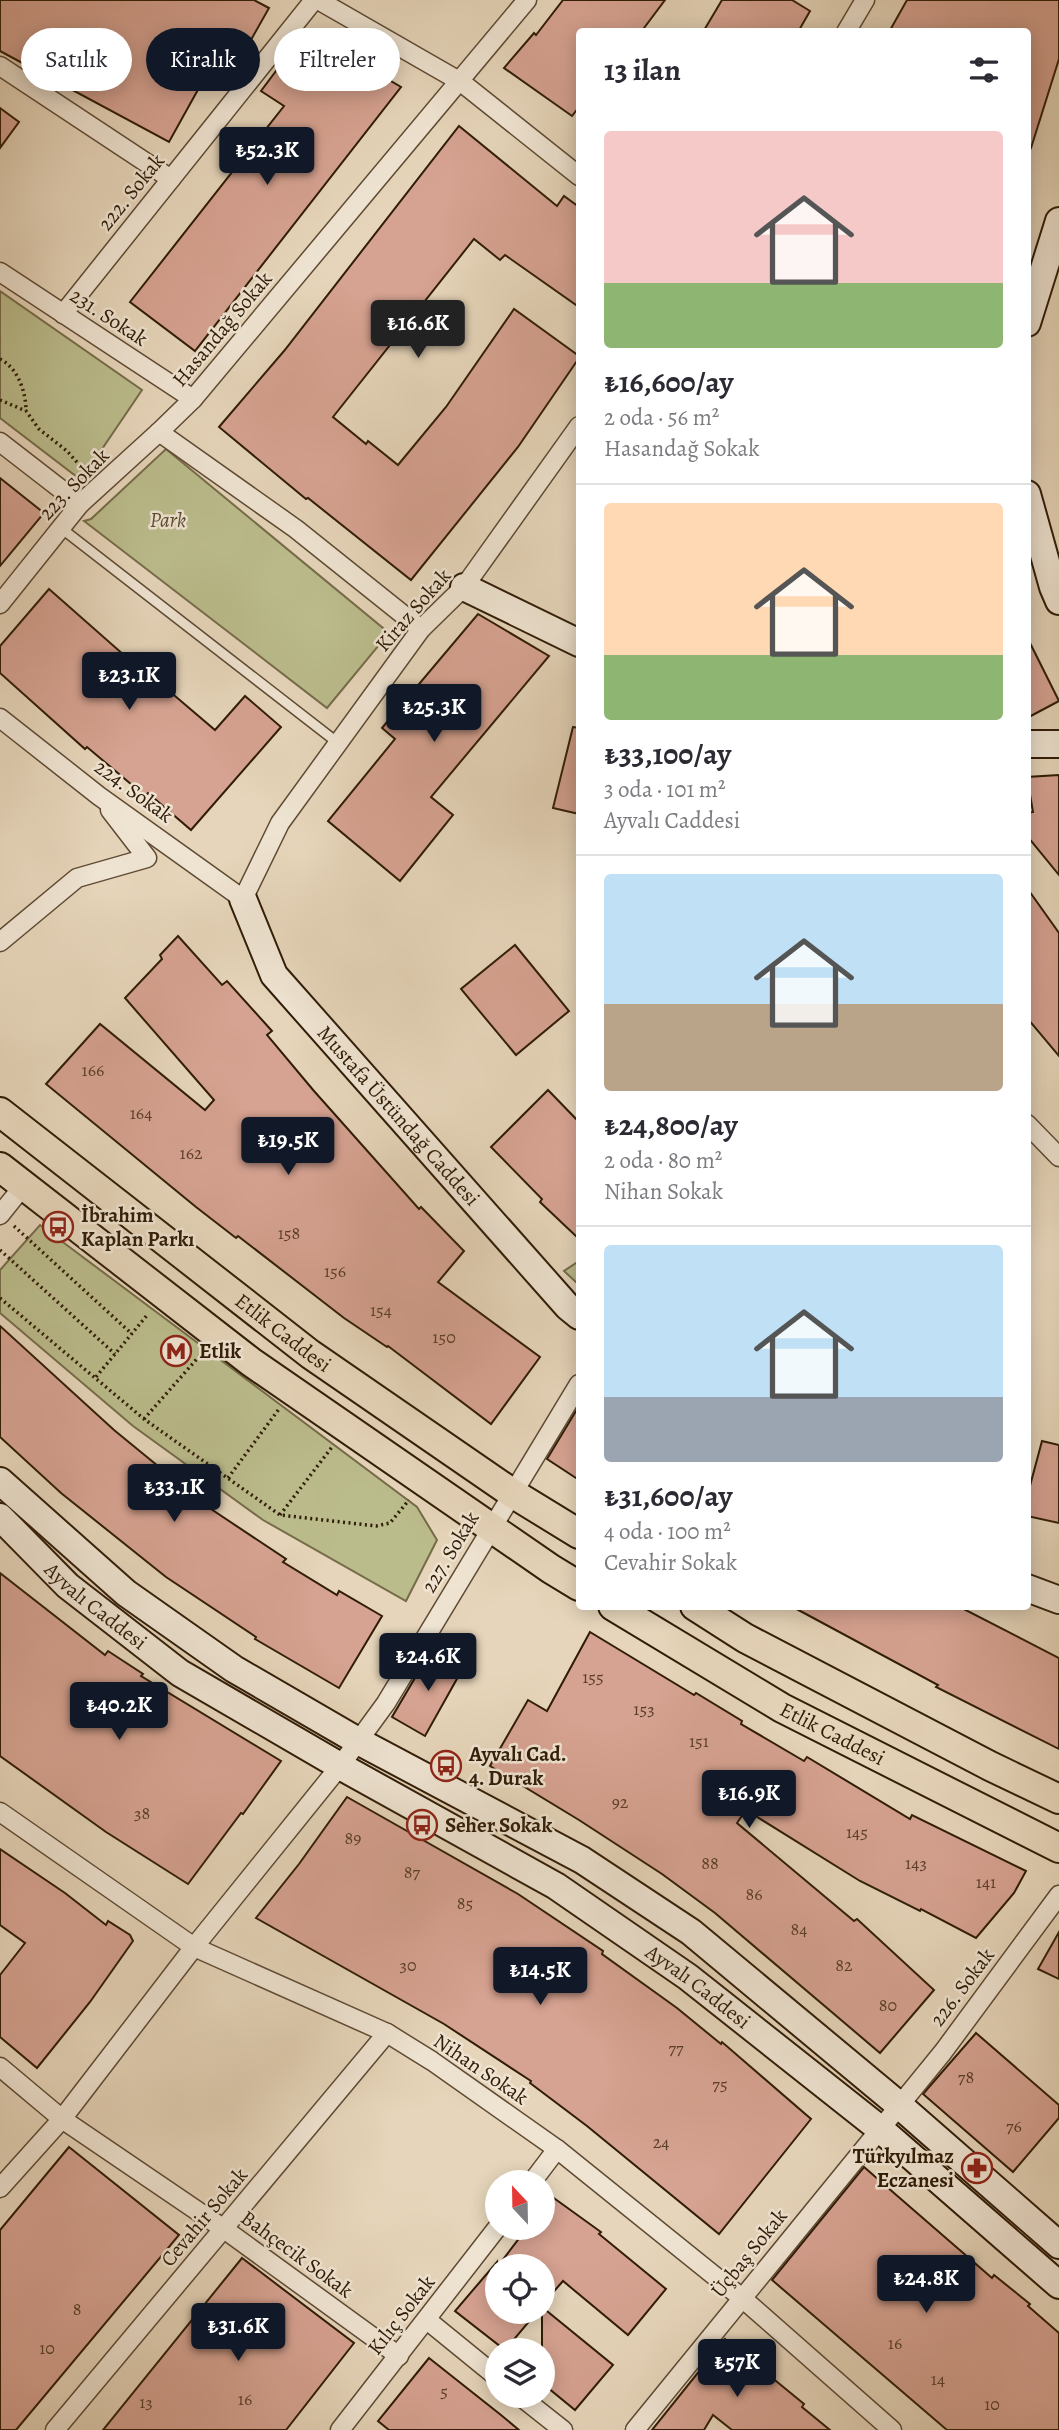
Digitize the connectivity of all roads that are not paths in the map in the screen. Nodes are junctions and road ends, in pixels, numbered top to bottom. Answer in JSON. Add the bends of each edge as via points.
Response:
{"nodes":[{"id":1,"x":316,"y":0,"type":"edge"},
{"id":2,"x":527,"y":0,"type":"edge"},
{"id":3,"x":865,"y":0,"type":"edge"},
{"id":4,"x":848,"y":28,"type":"edge"},
{"id":5,"x":0,"y":66,"type":"edge"},
{"id":6,"x":461,"y":82,"type":"junction"},
{"id":7,"x":576,"y":174,"type":"edge"},
{"id":8,"x":171,"y":179,"type":"junction"},
{"id":9,"x":1059,"y":221,"type":"edge"},
{"id":10,"x":0,"y":272,"type":"edge"},
{"id":11,"x":1031,"y":310,"type":"edge"},
{"id":12,"x":63,"y":314,"type":"junction"},
{"id":13,"x":193,"y":399,"type":"junction"},
{"id":14,"x":576,"y":430,"type":"edge"},
{"id":15,"x":159,"y":432,"type":"junction"},
{"id":16,"x":0,"y":442,"type":"edge"},
{"id":17,"x":80,"y":505,"type":"junction"},
{"id":18,"x":1031,"y":509,"type":"edge"},
{"id":19,"x":61,"y":528,"type":"junction"},
{"id":20,"x":464,"y":587,"type":"junction"},
{"id":21,"x":1059,"y":601,"type":"edge"},
{"id":22,"x":0,"y":604,"type":"edge"},
{"id":23,"x":421,"y":629,"type":"junction"},
{"id":24,"x":576,"y":642,"type":"edge"},
{"id":25,"x":0,"y":718,"type":"edge"},
{"id":26,"x":338,"y":743,"type":"junction"},
{"id":27,"x":1031,"y":744,"type":"edge"},
{"id":28,"x":1059,"y":744,"type":"edge"},
{"id":29,"x":99,"y":796,"type":"junction"},
{"id":30,"x":243,"y":899,"type":"junction"},
{"id":31,"x":0,"y":942,"type":"edge"},
{"id":32,"x":0,"y":1112,"type":"edge"},
{"id":33,"x":1031,"y":1128,"type":"edge"},
{"id":34,"x":1059,"y":1157,"type":"edge"},
{"id":35,"x":0,"y":1167,"type":"edge"},
{"id":36,"x":24,"y":1185,"type":"junction"},
{"id":37,"x":0,"y":1215,"type":"edge"},
{"id":38,"x":576,"y":1314,"type":"edge"},
{"id":39,"x":576,"y":1389,"type":"edge"},
{"id":40,"x":0,"y":1481,"type":"edge"},
{"id":41,"x":512,"y":1493,"type":"junction"},
{"id":42,"x":0,"y":1517,"type":"edge"},
{"id":43,"x":491,"y":1528,"type":"junction"},
{"id":44,"x":576,"y":1532,"type":"edge"},
{"id":45,"x":576,"y":1584,"type":"edge"},
{"id":46,"x":1031,"y":1590,"type":"edge"},
{"id":47,"x":1059,"y":1600,"type":"edge"},
{"id":48,"x":620,"y":1610,"type":"edge"},
{"id":49,"x":702,"y":1610,"type":"edge"},
{"id":50,"x":358,"y":1741,"type":"junction"},
{"id":51,"x":340,"y":1766,"type":"junction"},
{"id":52,"x":1059,"y":1799,"type":"edge"},
{"id":53,"x":0,"y":1812,"type":"edge"},
{"id":54,"x":1059,"y":1848,"type":"edge"},
{"id":55,"x":1059,"y":1895,"type":"edge"},
{"id":56,"x":194,"y":1947,"type":"junction"},
{"id":57,"x":387,"y":2034,"type":"junction"},
{"id":58,"x":0,"y":2067,"type":"edge"},
{"id":59,"x":899,"y":2105,"type":"junction"},
{"id":60,"x":62,"y":2119,"type":"junction"},
{"id":61,"x":880,"y":2129,"type":"junction"},
{"id":62,"x":557,"y":2149,"type":"junction"},
{"id":63,"x":541,"y":2170,"type":"edge"},
{"id":64,"x":0,"y":2188,"type":"edge"},
{"id":65,"x":224,"y":2229,"type":"junction"},
{"id":66,"x":488,"y":2240,"type":"edge"},
{"id":67,"x":1059,"y":2245,"type":"edge"},
{"id":68,"x":1059,"y":2285,"type":"edge"},
{"id":69,"x":742,"y":2298,"type":"junction"},
{"id":70,"x":427,"y":2320,"type":"junction"},
{"id":71,"x":399,"y":2356,"type":"junction"},
{"id":72,"x":485,"y":2367,"type":"edge"},
{"id":73,"x":535,"y":2408,"type":"edge"},
{"id":74,"x":55,"y":2430,"type":"edge"},
{"id":75,"x":340,"y":2430,"type":"edge"},
{"id":76,"x":563,"y":2430,"type":"edge"},
{"id":77,"x":635,"y":2430,"type":"edge"},
{"id":78,"x":892,"y":2430,"type":"edge"}],
"edges":[{"from":1,"to":6,"type":"street"},
{"from":1,"to":8,"type":"street","name":"222. Sokak"},
{"from":2,"to":6,"type":"street","name":"Hasandağ Sokak"},
{"from":3,"to":4,"type":"street"},
{"from":5,"to":8,"type":"street"},
{"from":6,"to":7,"type":"street"},
{"from":6,"to":13,"type":"street","name":"Hasandağ Sokak"},
{"from":8,"to":12,"type":"street","name":"222. Sokak"},
{"from":9,"to":11,"type":"main road"},
{"from":10,"to":12,"type":"street","name":"231. Sokak"},
{"from":12,"to":13,"type":"street","name":"231. Sokak"},
{"from":13,"to":15,"type":"street","name":"Hasandağ Sokak"},
{"from":14,"to":20,"type":"street","name":"Kiraz Sokak"},
{"from":15,"to":17,"type":"street","name":"223. Sokak"},
{"from":15,"to":23,"type":"street","via":[[296,528]]},
{"from":16,"to":17,"type":"street"},
{"from":17,"to":19,"type":"street","name":"223. Sokak"},
{"from":18,"to":21,"type":"main road"},
{"from":19,"to":22,"type":"street","name":"223. Sokak"},
{"from":19,"to":26,"type":"lane"},
{"from":20,"to":23,"type":"street","name":"Kiraz Sokak"},
{"from":20,"to":24,"type":"main road"},
{"from":23,"to":26,"type":"street","name":"Kiraz Sokak"},
{"from":25,"to":29,"type":"street","name":"224. Sokak"},
{"from":26,"to":30,"type":"street","name":"Kiraz Sokak","via":[[280,823]]},
{"from":27,"to":28,"type":"main road"},
{"from":29,"to":30,"type":"street","name":"224. Sokak"},
{"from":29,"to":31,"type":"street","via":[[147,858],[76,878]]},
{"from":30,"to":38,"type":"main road","name":"Mustafa Üstündağ Caddesi","via":[[274,975]]},
{"from":32,"to":41,"type":"main road","name":"Etlik Caddesi","via":[[310,1353]]},
{"from":33,"to":34,"type":"street"},
{"from":35,"to":36,"type":"main road","name":"Etlik Caddesi"},
{"from":36,"to":37,"type":"street"},
{"from":36,"to":43,"type":"main road","name":"Etlik Caddesi","via":[[293,1391]]},
{"from":39,"to":41,"type":"street","name":"227. Sokak"},
{"from":40,"to":50,"type":"main road","name":"Ayvalı Caddesi","via":[[126,1593],[234,1669]]},
{"from":41,"to":43,"type":"street","name":"227. Sokak"},
{"from":41,"to":44,"type":"main road","name":"Etlik Caddesi"},
{"from":42,"to":51,"type":"main road","name":"Ayvalı Caddesi","via":[[68,1586],[180,1673]]},
{"from":43,"to":45,"type":"main road","name":"Etlik Caddesi"},
{"from":43,"to":50,"type":"street","name":"227. Sokak","via":[[386,1703]]},
{"from":46,"to":47,"type":"main road"},
{"from":48,"to":54,"type":"main road","name":"Etlik Caddesi","via":[[782,1708]]},
{"from":49,"to":52,"type":"main road","name":"Etlik Caddesi","via":[[757,1644]]},
{"from":50,"to":51,"type":"street"},
{"from":50,"to":59,"type":"main road","name":"Ayvalı Caddesi","via":[[582,1860],[691,1932]]},
{"from":51,"to":56,"type":"street"},
{"from":51,"to":61,"type":"main road","name":"Ayvalı Caddesi","via":[[556,1886],[688,1977]]},
{"from":53,"to":56,"type":"street","name":"Nihan Sokak"},
{"from":55,"to":59,"type":"street","name":"226. Sokak"},
{"from":56,"to":57,"type":"street","name":"Nihan Sokak"},
{"from":56,"to":60,"type":"street"},
{"from":57,"to":62,"type":"street","name":"Nihan Sokak"},
{"from":57,"to":65,"type":"street","name":"Cevahir Sokak"},
{"from":58,"to":60,"type":"street","name":"Bahçecik Sokak"},
{"from":59,"to":61,"type":"street","name":"Üçbaş Sokak"},
{"from":59,"to":67,"type":"main road","name":"Ayvalı Caddesi"},
{"from":60,"to":64,"type":"street"},
{"from":60,"to":65,"type":"street","name":"Bahçecik Sokak"},
{"from":61,"to":68,"type":"main road","name":"Ayvalı Caddesi"},
{"from":61,"to":69,"type":"street","name":"Üçbaş Sokak"},
{"from":62,"to":63,"type":"street"},
{"from":62,"to":69,"type":"street","name":"Nihan Sokak"},
{"from":65,"to":71,"type":"street","name":"Bahçecik Sokak"},
{"from":65,"to":74,"type":"street","name":"Cevahir Sokak"},
{"from":66,"to":70,"type":"street","name":"Kılıç Sokak"},
{"from":69,"to":77,"type":"street","name":"Üçbaş Sokak"},
{"from":69,"to":78,"type":"street","name":"Nihan Sokak"},
{"from":70,"to":71,"type":"street","name":"Kılıç Sokak"},
{"from":70,"to":72,"type":"street"},
{"from":71,"to":75,"type":"street","name":"Kılıç Sokak"},
{"from":73,"to":76,"type":"street"}]}
